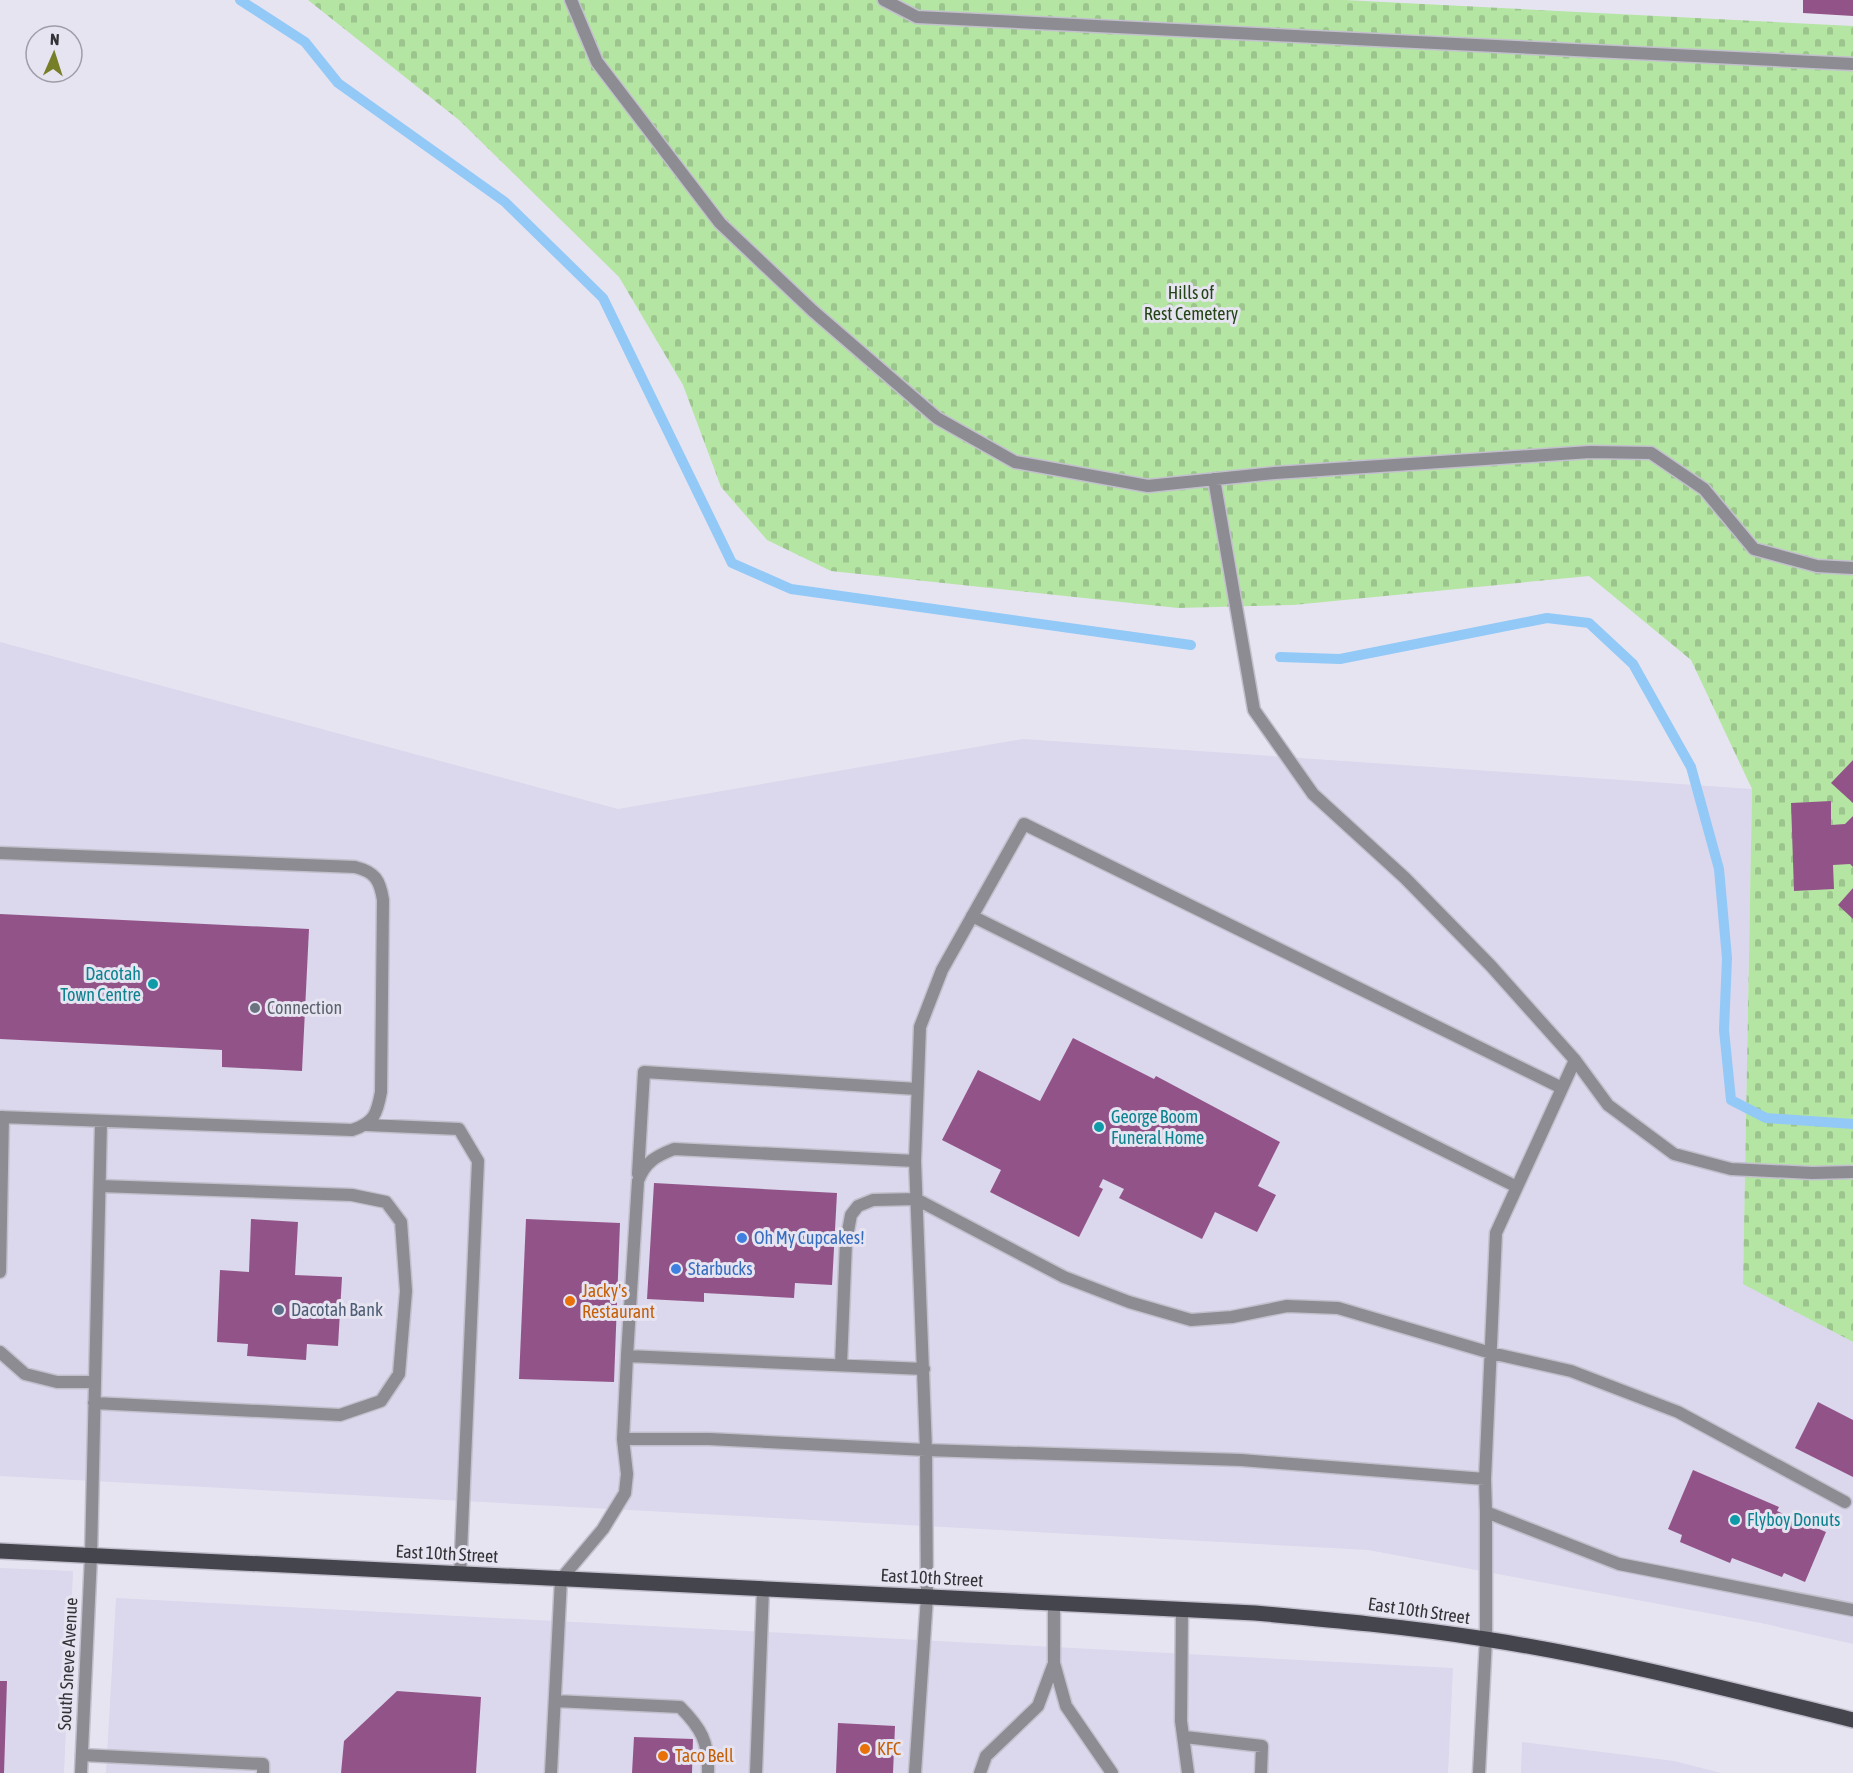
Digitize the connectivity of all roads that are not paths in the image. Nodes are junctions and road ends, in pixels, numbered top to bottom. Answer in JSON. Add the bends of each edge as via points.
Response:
{"nodes":[{"id":1,"x":571,"y":0,"type":"edge"},
{"id":2,"x":884,"y":0,"type":"edge"},
{"id":3,"x":1853,"y":64,"type":"edge"},
{"id":4,"x":1214,"y":479,"type":"junction"},
{"id":5,"x":1853,"y":568,"type":"edge"},
{"id":6,"x":0,"y":853,"type":"edge"},
{"id":7,"x":972,"y":916,"type":"junction"},
{"id":8,"x":1575,"y":1060,"type":"junction"},
{"id":9,"x":1562,"y":1088,"type":"junction"},
{"id":10,"x":917,"y":1089,"type":"junction"},
{"id":11,"x":2,"y":1117,"type":"edge"},
{"id":12,"x":101,"y":1122,"type":"junction"},
{"id":13,"x":367,"y":1125,"type":"junction"},
{"id":14,"x":915,"y":1161,"type":"junction"},
{"id":15,"x":1853,"y":1172,"type":"edge"},
{"id":16,"x":638,"y":1181,"type":"junction"},
{"id":17,"x":99,"y":1186,"type":"junction"},
{"id":18,"x":1517,"y":1187,"type":"junction"},
{"id":19,"x":916,"y":1199,"type":"junction"},
{"id":20,"x":0,"y":1272,"type":"edge"},
{"id":21,"x":0,"y":1352,"type":"edge"},
{"id":22,"x":1491,"y":1353,"type":"junction"},
{"id":23,"x":627,"y":1356,"type":"junction"},
{"id":24,"x":841,"y":1365,"type":"junction"},
{"id":25,"x":924,"y":1369,"type":"junction"},
{"id":26,"x":95,"y":1382,"type":"junction"},
{"id":27,"x":94,"y":1403,"type":"junction"},
{"id":28,"x":623,"y":1439,"type":"junction"},
{"id":29,"x":926,"y":1450,"type":"junction"},
{"id":30,"x":1485,"y":1479,"type":"junction"},
{"id":31,"x":1845,"y":1502,"type":"dead end"},
{"id":32,"x":1486,"y":1512,"type":"junction"},
{"id":33,"x":0,"y":1551,"type":"edge"},
{"id":34,"x":91,"y":1556,"type":"junction"},
{"id":35,"x":460,"y":1575,"type":"junction"},
{"id":36,"x":561,"y":1579,"type":"junction"},
{"id":37,"x":763,"y":1589,"type":"junction"},
{"id":38,"x":927,"y":1597,"type":"junction"},
{"id":39,"x":1054,"y":1603,"type":"junction"},
{"id":40,"x":1182,"y":1609,"type":"junction"},
{"id":41,"x":1853,"y":1610,"type":"edge"},
{"id":42,"x":1486,"y":1639,"type":"junction"},
{"id":43,"x":1054,"y":1663,"type":"junction"},
{"id":44,"x":555,"y":1701,"type":"junction"},
{"id":45,"x":1853,"y":1720,"type":"edge"},
{"id":46,"x":1185,"y":1737,"type":"junction"},
{"id":47,"x":82,"y":1755,"type":"junction"},
{"id":48,"x":81,"y":1773,"type":"edge"},
{"id":49,"x":263,"y":1773,"type":"edge"},
{"id":50,"x":551,"y":1773,"type":"edge"},
{"id":51,"x":708,"y":1773,"type":"edge"},
{"id":52,"x":756,"y":1773,"type":"edge"},
{"id":53,"x":915,"y":1773,"type":"edge"},
{"id":54,"x":980,"y":1773,"type":"edge"},
{"id":55,"x":1112,"y":1773,"type":"edge"},
{"id":56,"x":1188,"y":1773,"type":"edge"},
{"id":57,"x":1261,"y":1773,"type":"edge"},
{"id":58,"x":1479,"y":1773,"type":"edge"}],
"edges":[{"from":1,"to":4,"type":"street","via":[[597,62],[720,223],[813,311],[937,418],[1015,462],[1148,486]]},
{"from":2,"to":3,"type":"street","via":[[917,17]]},
{"from":4,"to":5,"type":"street","via":[[1590,452],[1652,453],[1704,489],[1754,549],[1817,566]]},
{"from":4,"to":8,"type":"street","via":[[1254,710],[1313,794],[1405,878]]},
{"from":6,"to":13,"type":"street","via":[[356,867],[370,871],[380,883],[383,900],[381,1092],[377,1110]]},
{"from":7,"to":9,"type":"street","via":[[1024,824]]},
{"from":7,"to":10,"type":"street","via":[[942,970],[920,1027]]},
{"from":7,"to":18,"type":"street"},
{"from":8,"to":9,"type":"street"},
{"from":8,"to":15,"type":"street","via":[[1608,1105],[1674,1154],[1731,1169]]},
{"from":9,"to":18,"type":"street"},
{"from":10,"to":14,"type":"street"},
{"from":10,"to":16,"type":"street","via":[[644,1072]]},
{"from":11,"to":12,"type":"street"},
{"from":11,"to":20,"type":"street"},
{"from":12,"to":13,"type":"street","via":[[352,1130]]},
{"from":12,"to":17,"type":"street","name":"South Sneve Avenue"},
{"from":13,"to":35,"type":"street","via":[[459,1129],[478,1161]]},
{"from":14,"to":16,"type":"street","via":[[674,1149],[654,1157],[643,1168]]},
{"from":14,"to":19,"type":"street"},
{"from":16,"to":23,"type":"street"},
{"from":17,"to":26,"type":"street","name":"South Sneve Avenue"},
{"from":17,"to":27,"type":"street","via":[[352,1195],[386,1202],[401,1222],[406,1291],[399,1374],[381,1401],[340,1414]]},
{"from":18,"to":22,"type":"street","via":[[1496,1233]]},
{"from":19,"to":22,"type":"street","via":[[1064,1277],[1191,1320],[1287,1306],[1338,1308]]},
{"from":19,"to":24,"type":"street","via":[[873,1200],[858,1206],[851,1215],[846,1242]]},
{"from":19,"to":25,"type":"street"},
{"from":21,"to":26,"type":"street","via":[[25,1374],[57,1382]]},
{"from":22,"to":30,"type":"street"},
{"from":22,"to":31,"type":"street","via":[[1571,1371],[1678,1412]]},
{"from":23,"to":24,"type":"street"},
{"from":23,"to":28,"type":"street"},
{"from":24,"to":25,"type":"street"},
{"from":25,"to":29,"type":"street"},
{"from":26,"to":27,"type":"street","name":"South Sneve Avenue"},
{"from":27,"to":34,"type":"street","name":"South Sneve Avenue"},
{"from":28,"to":29,"type":"street","via":[[709,1439]]},
{"from":28,"to":36,"type":"street","via":[[627,1474],[622,1501]]},
{"from":29,"to":30,"type":"street","via":[[1241,1460]]},
{"from":29,"to":38,"type":"street"},
{"from":30,"to":32,"type":"street"},
{"from":32,"to":41,"type":"street","via":[[1619,1564]]},
{"from":32,"to":42,"type":"street"},
{"from":33,"to":34,"type":"main road","name":"East 10th Street"},
{"from":34,"to":35,"type":"main road","name":"East 10th Street"},
{"from":34,"to":47,"type":"street","name":"South Sneve Avenue"},
{"from":35,"to":36,"type":"main road","name":"East 10th Street"},
{"from":36,"to":37,"type":"main road","name":"East 10th Street"},
{"from":36,"to":44,"type":"street"},
{"from":37,"to":38,"type":"main road","name":"East 10th Street"},
{"from":37,"to":52,"type":"street"},
{"from":38,"to":39,"type":"main road","name":"East 10th Street"},
{"from":38,"to":53,"type":"street"},
{"from":39,"to":40,"type":"main road","name":"East 10th Street"},
{"from":39,"to":43,"type":"street"},
{"from":40,"to":42,"type":"main road","name":"East 10th Street","via":[[1337,1620]]},
{"from":40,"to":46,"type":"street","via":[[1181,1721]]},
{"from":42,"to":45,"type":"main road","name":"East 10th Street","via":[[1632,1666]]},
{"from":42,"to":58,"type":"street"},
{"from":43,"to":54,"type":"street","via":[[1038,1706],[986,1756]]},
{"from":43,"to":55,"type":"street","via":[[1066,1706]]},
{"from":44,"to":50,"type":"street"},
{"from":44,"to":51,"type":"street","via":[[680,1707],[699,1726],[709,1757]]},
{"from":46,"to":56,"type":"street"},
{"from":46,"to":57,"type":"street","via":[[1262,1746]]},
{"from":47,"to":48,"type":"street","name":"South Sneve Avenue"},
{"from":47,"to":49,"type":"street","via":[[263,1764]]}]}
